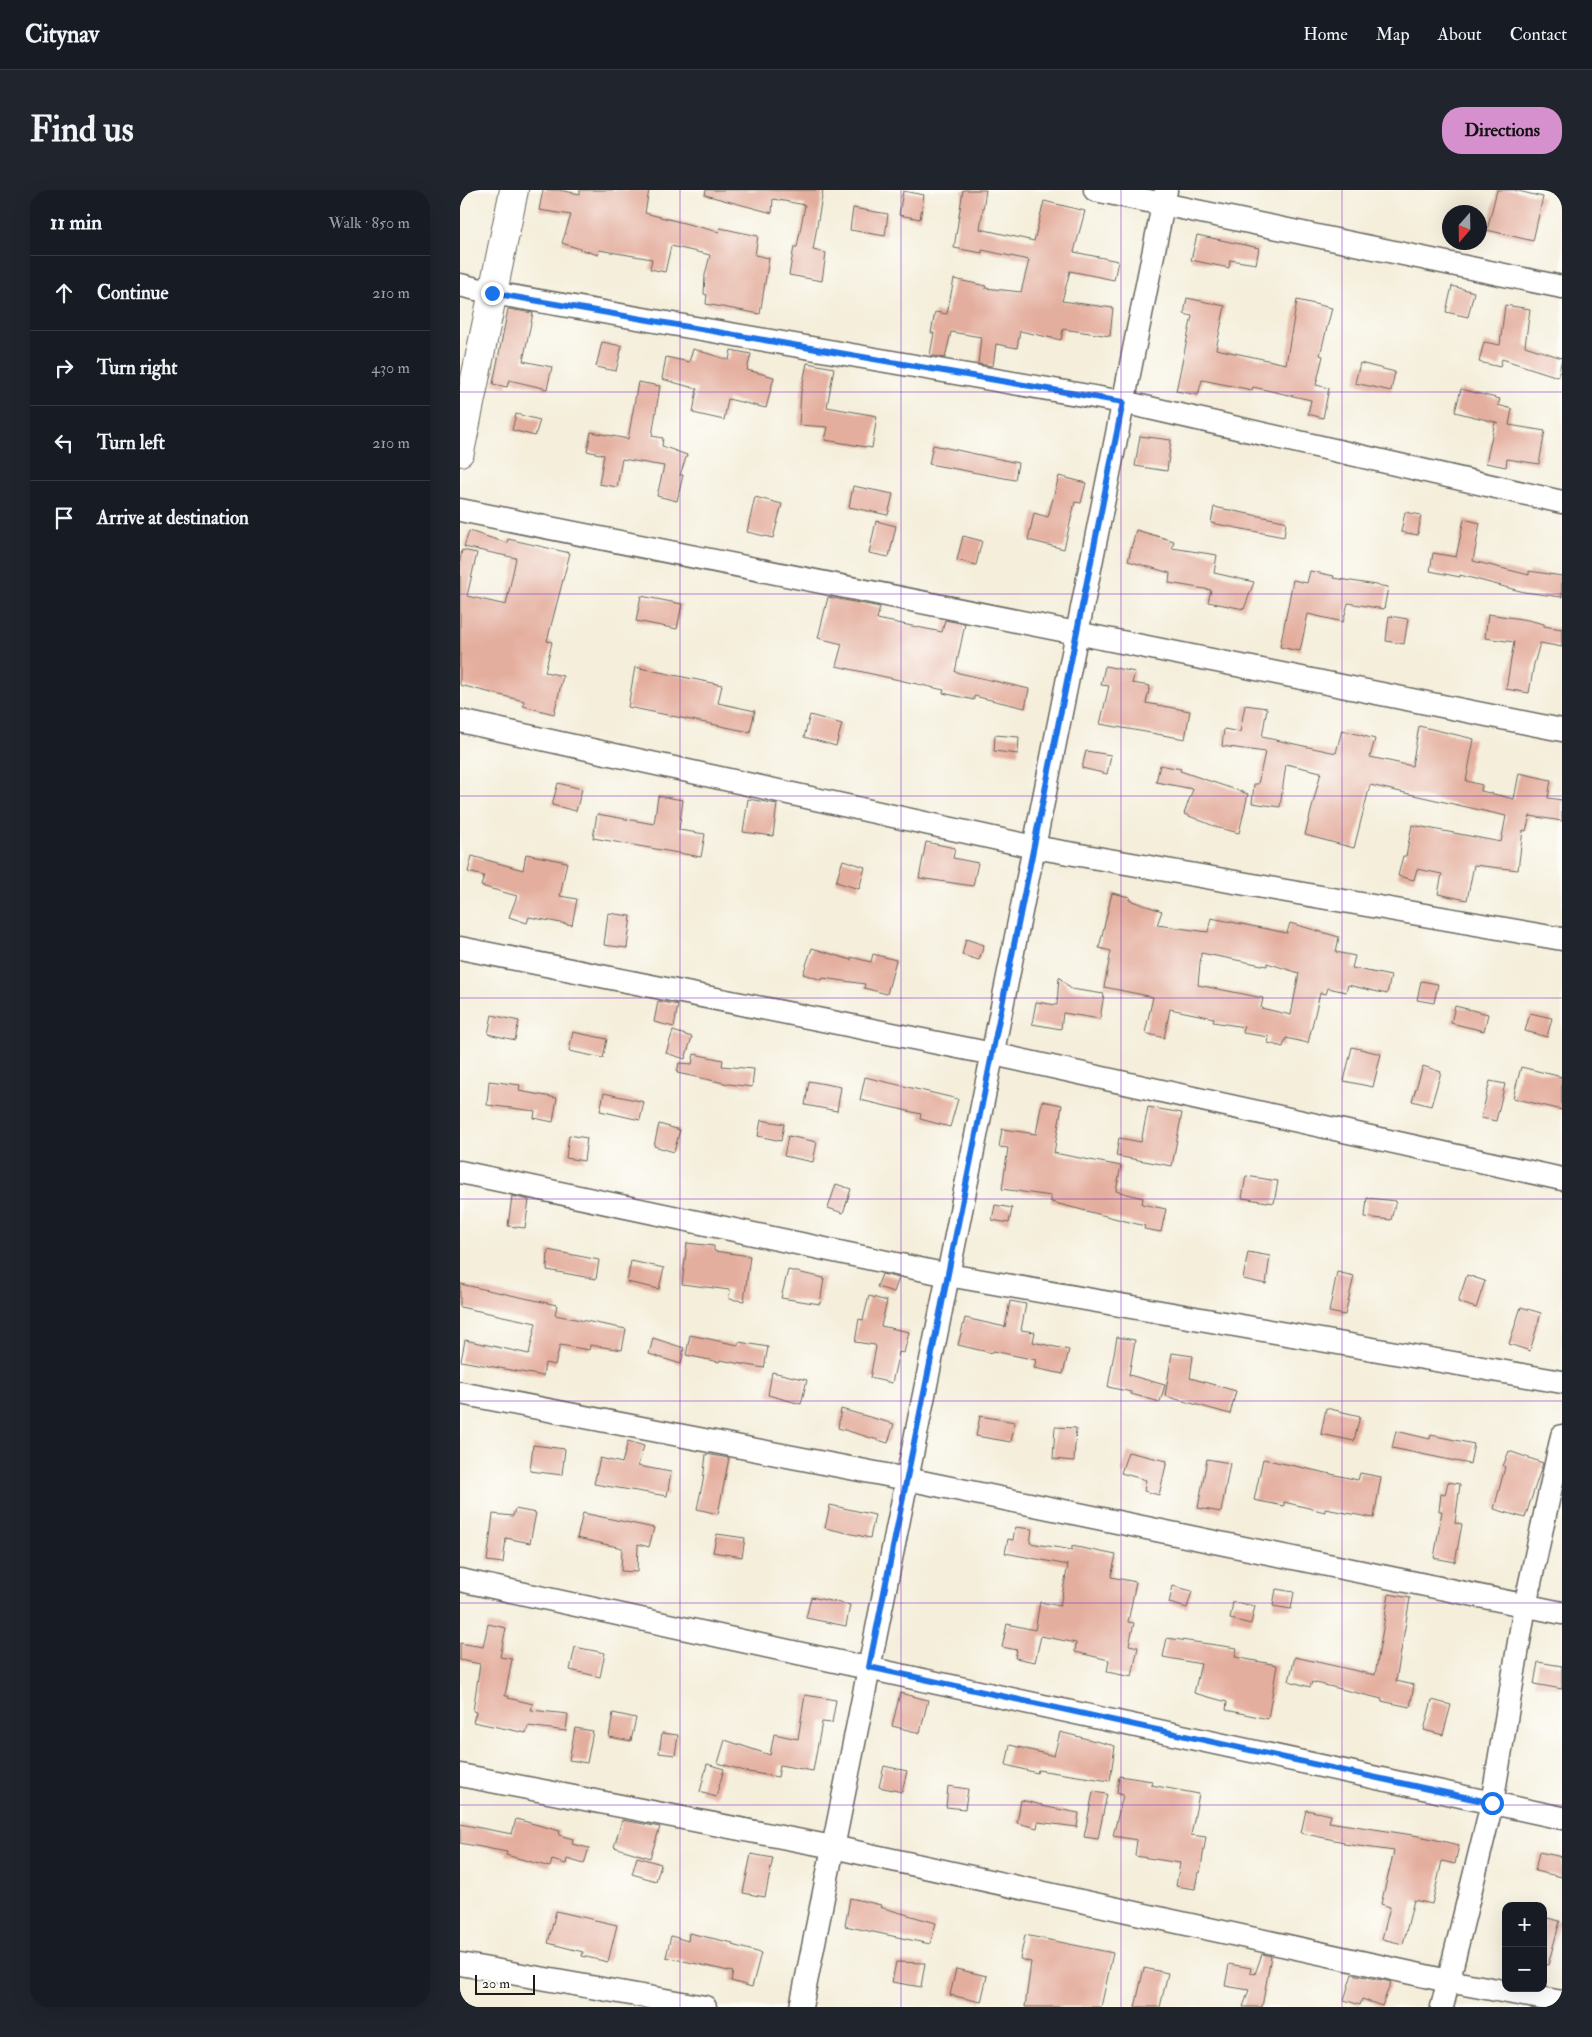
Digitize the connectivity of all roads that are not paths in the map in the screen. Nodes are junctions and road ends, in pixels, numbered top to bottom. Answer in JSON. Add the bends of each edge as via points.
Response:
{"nodes":[{"id":1,"x":514,"y":190,"type":"edge"},
{"id":2,"x":1094,"y":190,"type":"edge"},
{"id":3,"x":1164,"y":197,"type":"edge"},
{"id":4,"x":460,"y":285,"type":"edge"},
{"id":5,"x":1562,"y":287,"type":"edge"},
{"id":6,"x":492,"y":293,"type":"junction"},
{"id":7,"x":1123,"y":402,"type":"junction"},
{"id":8,"x":460,"y":452,"type":"edge"},
{"id":9,"x":1562,"y":502,"type":"edge"},
{"id":10,"x":460,"y":510,"type":"edge"},
{"id":11,"x":1077,"y":633,"type":"junction"},
{"id":12,"x":460,"y":721,"type":"edge"},
{"id":13,"x":1562,"y":730,"type":"edge"},
{"id":14,"x":1034,"y":848,"type":"junction"},
{"id":15,"x":1562,"y":939,"type":"edge"},
{"id":16,"x":460,"y":948,"type":"edge"},
{"id":17,"x":993,"y":1054,"type":"junction"},
{"id":18,"x":460,"y":1172,"type":"edge"},
{"id":19,"x":1562,"y":1179,"type":"edge"},
{"id":20,"x":948,"y":1275,"type":"junction"},
{"id":21,"x":1562,"y":1382,"type":"edge"},
{"id":22,"x":460,"y":1393,"type":"edge"},
{"id":23,"x":1562,"y":1436,"type":"edge"},
{"id":24,"x":907,"y":1479,"type":"junction"},
{"id":25,"x":460,"y":1580,"type":"edge"},
{"id":26,"x":1525,"y":1606,"type":"junction"},
{"id":27,"x":1562,"y":1613,"type":"edge"},
{"id":28,"x":869,"y":1667,"type":"junction"},
{"id":29,"x":460,"y":1775,"type":"edge"},
{"id":30,"x":1492,"y":1803,"type":"junction"},
{"id":31,"x":1562,"y":1818,"type":"edge"},
{"id":32,"x":833,"y":1847,"type":"junction"},
{"id":33,"x":460,"y":1964,"type":"edge"},
{"id":34,"x":1448,"y":1981,"type":"junction"},
{"id":35,"x":1562,"y":2002,"type":"edge"},
{"id":36,"x":704,"y":2007,"type":"edge"},
{"id":37,"x":801,"y":2007,"type":"edge"},
{"id":38,"x":1442,"y":2007,"type":"edge"}],
"edges":[{"from":1,"to":6,"type":"street"},
{"from":2,"to":3,"type":"street"},
{"from":3,"to":5,"type":"street"},
{"from":3,"to":7,"type":"street"},
{"from":4,"to":6,"type":"street"},
{"from":6,"to":7,"type":"street"},
{"from":6,"to":8,"type":"street"},
{"from":7,"to":9,"type":"street"},
{"from":7,"to":11,"type":"street"},
{"from":10,"to":11,"type":"street"},
{"from":11,"to":13,"type":"street"},
{"from":11,"to":14,"type":"street"},
{"from":12,"to":14,"type":"street"},
{"from":14,"to":15,"type":"street"},
{"from":14,"to":17,"type":"street"},
{"from":16,"to":17,"type":"street"},
{"from":17,"to":19,"type":"street"},
{"from":17,"to":20,"type":"street"},
{"from":18,"to":20,"type":"street"},
{"from":20,"to":21,"type":"street"},
{"from":20,"to":24,"type":"street"},
{"from":22,"to":24,"type":"street"},
{"from":23,"to":26,"type":"street"},
{"from":24,"to":26,"type":"street"},
{"from":24,"to":28,"type":"street"},
{"from":25,"to":28,"type":"street"},
{"from":26,"to":27,"type":"street"},
{"from":26,"to":30,"type":"street"},
{"from":28,"to":30,"type":"street"},
{"from":28,"to":32,"type":"street"},
{"from":29,"to":32,"type":"street"},
{"from":30,"to":31,"type":"street"},
{"from":30,"to":34,"type":"street"},
{"from":32,"to":34,"type":"street"},
{"from":32,"to":37,"type":"street"},
{"from":33,"to":36,"type":"street"},
{"from":34,"to":35,"type":"street"},
{"from":34,"to":38,"type":"street"}]}
